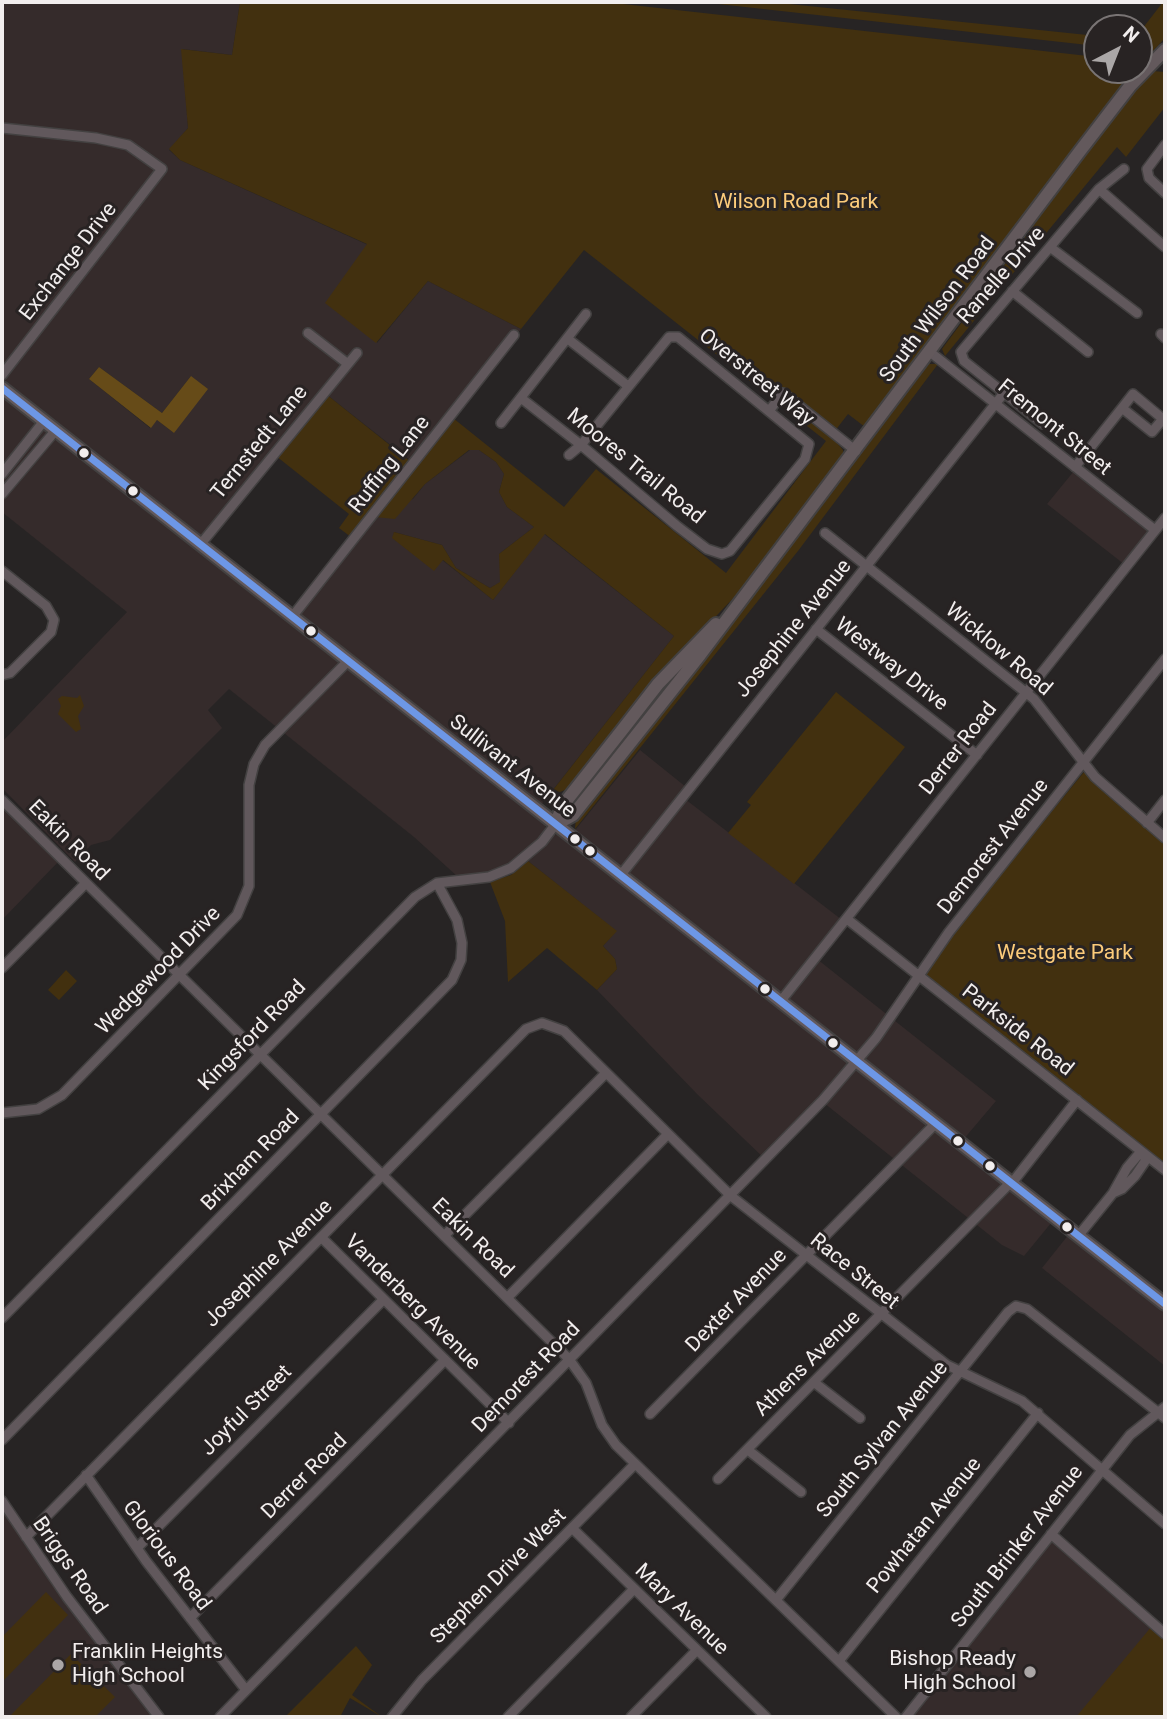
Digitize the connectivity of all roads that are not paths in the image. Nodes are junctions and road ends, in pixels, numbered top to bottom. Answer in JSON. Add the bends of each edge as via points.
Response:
{"nodes":[{"id":1,"x":1165,"y":50,"type":"edge"},
{"id":2,"x":2,"y":128,"type":"edge"},
{"id":3,"x":1165,"y":145,"type":"edge"},
{"id":4,"x":1124,"y":169,"type":"dead end"},
{"id":5,"x":1099,"y":190,"type":"junction"},
{"id":6,"x":1165,"y":193,"type":"edge"},
{"id":7,"x":1050,"y":247,"type":"junction"},
{"id":8,"x":1165,"y":247,"type":"edge"},
{"id":9,"x":1012,"y":291,"type":"junction"},
{"id":10,"x":1137,"y":313,"type":"dead end"},
{"id":11,"x":586,"y":314,"type":"dead end"},
{"id":12,"x":307,"y":333,"type":"dead end"},
{"id":13,"x":514,"y":335,"type":"dead end"},
{"id":14,"x":568,"y":339,"type":"junction"},
{"id":15,"x":930,"y":352,"type":"junction"},
{"id":16,"x":1088,"y":352,"type":"dead end"},
{"id":17,"x":357,"y":353,"type":"dead end"},
{"id":18,"x":348,"y":364,"type":"junction"},
{"id":19,"x":2,"y":375,"type":"edge"},
{"id":20,"x":628,"y":386,"type":"junction"},
{"id":21,"x":2,"y":388,"type":"edge"},
{"id":22,"x":1004,"y":393,"type":"junction"},
{"id":23,"x":521,"y":398,"type":"junction"},
{"id":24,"x":996,"y":404,"type":"junction"},
{"id":25,"x":1122,"y":408,"type":"junction"},
{"id":26,"x":769,"y":411,"type":"junction"},
{"id":27,"x":44,"y":421,"type":"junction"},
{"id":28,"x":501,"y":423,"type":"dead end"},
{"id":29,"x":1043,"y":424,"type":"dead end"},
{"id":30,"x":56,"y":430,"type":"junction"},
{"id":31,"x":582,"y":445,"type":"junction"},
{"id":32,"x":856,"y":451,"type":"junction"},
{"id":33,"x":569,"y":455,"type":"dead end"},
{"id":34,"x":1075,"y":467,"type":"junction"},
{"id":35,"x":2,"y":474,"type":"edge"},
{"id":36,"x":2,"y":494,"type":"edge"},
{"id":37,"x":1165,"y":518,"type":"edge"},
{"id":38,"x":1155,"y":530,"type":"junction"},
{"id":39,"x":825,"y":533,"type":"dead end"},
{"id":40,"x":200,"y":545,"type":"junction"},
{"id":41,"x":730,"y":551,"type":"joint"},
{"id":42,"x":867,"y":566,"type":"junction"},
{"id":43,"x":2,"y":571,"type":"edge"},
{"id":44,"x":292,"y":617,"type":"junction"},
{"id":45,"x":816,"y":629,"type":"junction"},
{"id":46,"x":1165,"y":659,"type":"edge"},
{"id":47,"x":348,"y":661,"type":"junction"},
{"id":48,"x":3,"y":676,"type":"edge"},
{"id":49,"x":1027,"y":692,"type":"junction"},
{"id":50,"x":977,"y":755,"type":"junction"},
{"id":51,"x":1083,"y":763,"type":"junction"},
{"id":52,"x":2,"y":800,"type":"edge"},
{"id":53,"x":1165,"y":800,"type":"edge"},
{"id":54,"x":1147,"y":823,"type":"junction"},
{"id":55,"x":555,"y":825,"type":"junction"},
{"id":56,"x":1165,"y":838,"type":"edge"},
{"id":57,"x":620,"y":876,"type":"junction"},
{"id":58,"x":86,"y":883,"type":"junction"},
{"id":59,"x":437,"y":883,"type":"junction"},
{"id":60,"x":847,"y":919,"type":"junction"},
{"id":61,"x":2,"y":968,"type":"edge"},
{"id":62,"x":919,"y":975,"type":"junction"},
{"id":63,"x":180,"y":976,"type":"junction"},
{"id":64,"x":780,"y":1002,"type":"junction"},
{"id":65,"x":542,"y":1023,"type":"joint"},
{"id":66,"x":260,"y":1054,"type":"junction"},
{"id":67,"x":858,"y":1061,"type":"junction"},
{"id":68,"x":606,"y":1073,"type":"junction"},
{"id":69,"x":1077,"y":1100,"type":"junction"},
{"id":70,"x":2,"y":1113,"type":"edge"},
{"id":71,"x":321,"y":1115,"type":"junction"},
{"id":72,"x":936,"y":1123,"type":"junction"},
{"id":73,"x":668,"y":1134,"type":"junction"},
{"id":74,"x":1146,"y":1155,"type":"junction"},
{"id":75,"x":1165,"y":1170,"type":"edge"},
{"id":76,"x":382,"y":1175,"type":"junction"},
{"id":77,"x":1011,"y":1182,"type":"junction"},
{"id":78,"x":731,"y":1196,"type":"junction"},
{"id":79,"x":1079,"y":1235,"type":"junction"},
{"id":80,"x":444,"y":1236,"type":"junction"},
{"id":81,"x":321,"y":1237,"type":"junction"},
{"id":82,"x":806,"y":1256,"type":"junction"},
{"id":83,"x":507,"y":1298,"type":"junction"},
{"id":84,"x":383,"y":1300,"type":"junction"},
{"id":85,"x":1165,"y":1304,"type":"edge"},
{"id":86,"x":880,"y":1315,"type":"junction"},
{"id":87,"x":2,"y":1318,"type":"edge"},
{"id":88,"x":569,"y":1359,"type":"junction"},
{"id":89,"x":445,"y":1360,"type":"junction"},
{"id":90,"x":959,"y":1373,"type":"junction"},
{"id":91,"x":815,"y":1382,"type":"junction"},
{"id":92,"x":1163,"y":1412,"type":"edge"},
{"id":93,"x":1038,"y":1413,"type":"junction"},
{"id":94,"x":650,"y":1414,"type":"dead end"},
{"id":95,"x":860,"y":1418,"type":"dead end"},
{"id":96,"x":509,"y":1423,"type":"junction"},
{"id":97,"x":2,"y":1440,"type":"edge"},
{"id":98,"x":748,"y":1450,"type":"junction"},
{"id":99,"x":635,"y":1464,"type":"junction"},
{"id":100,"x":1103,"y":1469,"type":"junction"},
{"id":101,"x":86,"y":1475,"type":"junction"},
{"id":102,"x":718,"y":1479,"type":"dead end"},
{"id":103,"x":801,"y":1492,"type":"dead end"},
{"id":104,"x":2,"y":1501,"type":"edge"},
{"id":105,"x":1165,"y":1524,"type":"edge"},
{"id":106,"x":572,"y":1528,"type":"junction"},
{"id":107,"x":1051,"y":1534,"type":"junction"},
{"id":108,"x":26,"y":1537,"type":"junction"},
{"id":109,"x":137,"y":1548,"type":"junction"},
{"id":110,"x":634,"y":1589,"type":"junction"},
{"id":111,"x":776,"y":1600,"type":"junction"},
{"id":112,"x":190,"y":1618,"type":"junction"},
{"id":113,"x":1165,"y":1633,"type":"edge"},
{"id":114,"x":697,"y":1650,"type":"junction"},
{"id":115,"x":839,"y":1661,"type":"junction"},
{"id":116,"x":246,"y":1690,"type":"junction"},
{"id":117,"x":159,"y":1717,"type":"edge"},
{"id":118,"x":220,"y":1717,"type":"edge"},
{"id":119,"x":392,"y":1717,"type":"edge"},
{"id":120,"x":508,"y":1717,"type":"edge"},
{"id":121,"x":631,"y":1717,"type":"edge"},
{"id":122,"x":766,"y":1717,"type":"edge"},
{"id":123,"x":896,"y":1717,"type":"edge"},
{"id":124,"x":906,"y":1717,"type":"edge"}],
"edges":[{"from":1,"to":15,"type":"main road","name":"South Wilson Road","via":[[1130,86]]},
{"from":2,"to":19,"type":"street","name":"Exchange Drive","via":[[128,145],[162,169]]},
{"from":3,"to":6,"type":"street","via":[[1147,169],[1149,178]]},
{"from":4,"to":5,"type":"street","name":"Ranelle Drive"},
{"from":5,"to":7,"type":"street","name":"Ranelle Drive"},
{"from":5,"to":8,"type":"street"},
{"from":7,"to":9,"type":"street","name":"Ranelle Drive"},
{"from":7,"to":10,"type":"street"},
{"from":9,"to":16,"type":"street"},
{"from":9,"to":22,"type":"street","name":"Ranelle Drive","via":[[961,352],[962,359]]},
{"from":11,"to":14,"type":"street"},
{"from":12,"to":18,"type":"street"},
{"from":13,"to":44,"type":"street","name":"Ruffing Lane"},
{"from":14,"to":20,"type":"street"},
{"from":14,"to":23,"type":"street"},
{"from":15,"to":24,"type":"street","name":"Fremont Street"},
{"from":15,"to":32,"type":"main road","name":"South Wilson Road"},
{"from":17,"to":18,"type":"street","name":"Ternstedt Lane"},
{"from":18,"to":40,"type":"street","name":"Ternstedt Lane"},
{"from":20,"to":26,"type":"street","name":"Overstreet Way","via":[[670,337],[678,337]]},
{"from":20,"to":31,"type":"street","name":"Overstreet Way"},
{"from":21,"to":27,"type":"main road","name":"Sullivant Avenue"},
{"from":22,"to":24,"type":"street"},
{"from":22,"to":29,"type":"street"},
{"from":23,"to":28,"type":"street"},
{"from":23,"to":31,"type":"street","name":"Moores Trail Road"},
{"from":24,"to":34,"type":"street","name":"Fremont Street"},
{"from":24,"to":42,"type":"street","name":"Josephine Avenue"},
{"from":25,"to":25,"type":"street","via":[[1133,394],[1163,419],[1152,432]]},
{"from":25,"to":34,"type":"street"},
{"from":26,"to":32,"type":"street","via":[[783,393]]},
{"from":26,"to":41,"type":"street","name":"Overstreet Way","via":[[809,444],[804,459]]},
{"from":27,"to":30,"type":"main road","name":"Sullivant Avenue"},
{"from":27,"to":35,"type":"street"},
{"from":30,"to":36,"type":"street"},
{"from":30,"to":40,"type":"main road","name":"Sullivant Avenue"},
{"from":31,"to":33,"type":"street","name":"Overstreet Way"},
{"from":31,"to":41,"type":"street","name":"Moores Trail Road","via":[[707,549],[722,554]]},
{"from":32,"to":55,"type":"main road","name":"South Wilson Road","via":[[744,596],[659,684],[563,805]]},
{"from":34,"to":38,"type":"street","name":"Fremont Street"},
{"from":37,"to":38,"type":"street","name":"Derrer Road"},
{"from":38,"to":49,"type":"street","name":"Derrer Road"},
{"from":39,"to":42,"type":"street","name":"Wicklow Road"},
{"from":40,"to":44,"type":"main road","name":"Sullivant Avenue"},
{"from":42,"to":45,"type":"street","name":"Josephine Avenue"},
{"from":42,"to":49,"type":"street","name":"Wicklow Road"},
{"from":43,"to":48,"type":"street","via":[[46,606],[54,620],[51,632]]},
{"from":44,"to":47,"type":"main road","name":"Sullivant Avenue"},
{"from":45,"to":50,"type":"street","name":"Westway Drive"},
{"from":45,"to":57,"type":"street","name":"Josephine Avenue"},
{"from":46,"to":51,"type":"street","name":"Demorest Avenue"},
{"from":47,"to":55,"type":"main road","name":"Sullivant Avenue"},
{"from":47,"to":63,"type":"street","name":"Wedgewood Drive","via":[[258,756],[249,785],[250,873],[245,900],[230,924]]},
{"from":49,"to":50,"type":"street","name":"Derrer Road"},
{"from":49,"to":51,"type":"street","name":"Wicklow Road"},
{"from":50,"to":60,"type":"street","name":"Derrer Road"},
{"from":51,"to":54,"type":"street","name":"Wicklow Road"},
{"from":51,"to":62,"type":"street","name":"Demorest Avenue"},
{"from":52,"to":58,"type":"street","name":"Eakin Road"},
{"from":53,"to":54,"type":"street"},
{"from":54,"to":56,"type":"street","name":"Wicklow Road"},
{"from":55,"to":57,"type":"main road","name":"Sullivant Avenue"},
{"from":55,"to":59,"type":"street","via":[[512,868],[489,877]]},
{"from":57,"to":64,"type":"main road","name":"Sullivant Avenue"},
{"from":58,"to":61,"type":"street"},
{"from":58,"to":63,"type":"street","name":"Eakin Road"},
{"from":59,"to":66,"type":"street","name":"Kingsford Road","via":[[404,908]]},
{"from":59,"to":71,"type":"street","name":"Brixham Road","via":[[457,920],[462,943],[452,980]]},
{"from":60,"to":62,"type":"street","name":"Parkside Road"},
{"from":60,"to":64,"type":"street","name":"Derrer Road"},
{"from":62,"to":67,"type":"street","name":"Demorest Avenue"},
{"from":62,"to":69,"type":"street","name":"Parkside Road"},
{"from":63,"to":66,"type":"street","name":"Eakin Road"},
{"from":63,"to":70,"type":"street","name":"Wedgewood Drive","via":[[57,1099],[38,1109]]},
{"from":64,"to":67,"type":"main road","name":"Sullivant Avenue"},
{"from":65,"to":68,"type":"street","name":"Race Street","via":[[564,1031]]},
{"from":65,"to":76,"type":"street","name":"Josephine Avenue","via":[[526,1029]]},
{"from":66,"to":71,"type":"street","name":"Eakin Road"},
{"from":66,"to":87,"type":"street","name":"Kingsford Road"},
{"from":67,"to":72,"type":"main road","name":"Sullivant Avenue"},
{"from":67,"to":78,"type":"street","name":"Demorest Road"},
{"from":68,"to":73,"type":"street","name":"Race Street"},
{"from":68,"to":80,"type":"street"},
{"from":69,"to":74,"type":"street","name":"Parkside Road"},
{"from":69,"to":77,"type":"street","name":"Athens Avenue"},
{"from":71,"to":76,"type":"street","name":"Eakin Road"},
{"from":71,"to":97,"type":"street","name":"Brixham Road"},
{"from":72,"to":77,"type":"main road","name":"Sullivant Avenue"},
{"from":72,"to":82,"type":"street","name":"Dexter Avenue"},
{"from":73,"to":78,"type":"street","name":"Race Street"},
{"from":73,"to":83,"type":"street"},
{"from":74,"to":75,"type":"street","name":"Parkside Road"},
{"from":74,"to":79,"type":"street","via":[[1135,1176],[1113,1193]]},
{"from":76,"to":80,"type":"street","name":"Eakin Road"},
{"from":76,"to":81,"type":"street","name":"Josephine Avenue"},
{"from":77,"to":79,"type":"main road","name":"Sullivant Avenue"},
{"from":77,"to":86,"type":"street","name":"Athens Avenue"},
{"from":78,"to":82,"type":"street","name":"Race Street"},
{"from":78,"to":88,"type":"street","name":"Demorest Road"},
{"from":79,"to":85,"type":"main road","name":"Sullivant Avenue"},
{"from":80,"to":83,"type":"street","name":"Eakin Road"},
{"from":81,"to":84,"type":"street","name":"Vanderberg Avenue"},
{"from":81,"to":101,"type":"street","name":"Josephine Avenue"},
{"from":82,"to":86,"type":"street","name":"Race Street"},
{"from":82,"to":94,"type":"street","name":"Dexter Avenue"},
{"from":83,"to":88,"type":"street","name":"Eakin Road"},
{"from":84,"to":89,"type":"street","name":"Vanderberg Avenue"},
{"from":84,"to":109,"type":"street","name":"Joyful Street"},
{"from":86,"to":90,"type":"street","name":"Race Street"},
{"from":86,"to":91,"type":"street","name":"Athens Avenue"},
{"from":88,"to":96,"type":"street","name":"Demorest Road"},
{"from":88,"to":99,"type":"street","name":"Eakin Road","via":[[586,1383],[608,1434]]},
{"from":89,"to":96,"type":"street","name":"Vanderberg Avenue"},
{"from":89,"to":112,"type":"street","name":"Derrer Road"},
{"from":90,"to":92,"type":"street","name":"South Sylvan Avenue","via":[[1008,1312],[1020,1306]]},
{"from":90,"to":93,"type":"street","name":"Race Street"},
{"from":90,"to":111,"type":"street","name":"South Sylvan Avenue"},
{"from":91,"to":95,"type":"street"},
{"from":91,"to":98,"type":"street","name":"Athens Avenue"},
{"from":92,"to":100,"type":"street","name":"South Brinker Avenue","via":[[1130,1434]]},
{"from":93,"to":100,"type":"street","name":"Race Street"},
{"from":93,"to":115,"type":"street","name":"Powhatan Avenue"},
{"from":96,"to":116,"type":"street","name":"Demorest Road"},
{"from":98,"to":102,"type":"street","name":"Athens Avenue"},
{"from":98,"to":103,"type":"street"},
{"from":99,"to":106,"type":"street","name":"Stephen Drive West"},
{"from":99,"to":111,"type":"street","name":"Eakin Road"},
{"from":100,"to":105,"type":"street","name":"Race Street"},
{"from":100,"to":107,"type":"street","name":"South Brinker Avenue"},
{"from":101,"to":108,"type":"street","name":"Josephine Avenue"},
{"from":101,"to":109,"type":"street","name":"Glorious Road"},
{"from":104,"to":108,"type":"street","name":"Briggs Road"},
{"from":106,"to":110,"type":"street","name":"Mary Avenue"},
{"from":106,"to":119,"type":"street","name":"Stephen Drive West","via":[[422,1680]]},
{"from":107,"to":113,"type":"street"},
{"from":107,"to":124,"type":"street","name":"South Brinker Avenue"},
{"from":108,"to":117,"type":"street","name":"Briggs Road"},
{"from":109,"to":112,"type":"street","name":"Glorious Road"},
{"from":110,"to":114,"type":"street","name":"Mary Avenue"},
{"from":110,"to":120,"type":"street"},
{"from":111,"to":115,"type":"street","name":"Eakin Road"},
{"from":112,"to":116,"type":"street","name":"Glorious Road"},
{"from":114,"to":121,"type":"street"},
{"from":114,"to":122,"type":"street","name":"Mary Avenue"},
{"from":115,"to":123,"type":"street","name":"Eakin Road"},
{"from":116,"to":118,"type":"street","name":"Demorest Road"}]}
